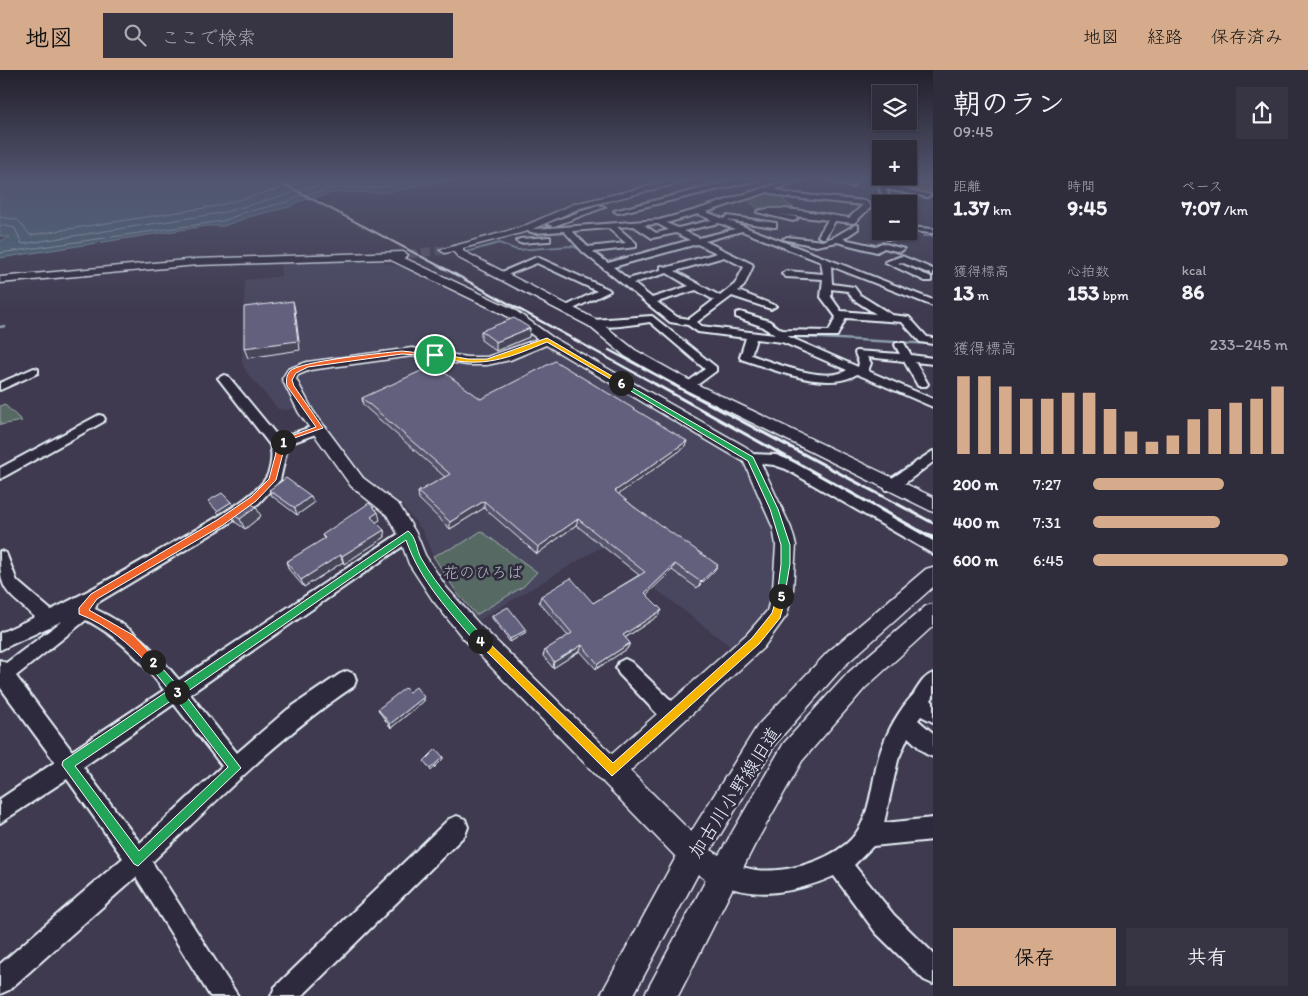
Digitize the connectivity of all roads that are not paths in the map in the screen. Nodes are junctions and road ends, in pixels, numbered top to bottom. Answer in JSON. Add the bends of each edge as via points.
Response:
{"nodes":[{"id":1,"x":540,"y":222,"type":"edge"},
{"id":2,"x":555,"y":222,"type":"edge"},
{"id":3,"x":634,"y":222,"type":"edge"},
{"id":4,"x":658,"y":222,"type":"edge"},
{"id":5,"x":659,"y":222,"type":"edge"},
{"id":6,"x":706,"y":222,"type":"edge"},
{"id":7,"x":726,"y":222,"type":"edge"},
{"id":8,"x":759,"y":222,"type":"edge"},
{"id":9,"x":789,"y":222,"type":"edge"},
{"id":10,"x":829,"y":222,"type":"edge"},
{"id":11,"x":638,"y":225,"type":"junction"},
{"id":12,"x":610,"y":226,"type":"junction"},
{"id":13,"x":785,"y":227,"type":"junction"},
{"id":14,"x":850,"y":228,"type":"dead end"},
{"id":15,"x":525,"y":229,"type":"junction"},
{"id":16,"x":566,"y":229,"type":"junction"},
{"id":17,"x":742,"y":229,"type":"junction"},
{"id":18,"x":551,"y":230,"type":"junction"},
{"id":19,"x":677,"y":230,"type":"junction"},
{"id":20,"x":917,"y":231,"type":"edge"},
{"id":21,"x":618,"y":233,"type":"junction"},
{"id":22,"x":820,"y":233,"type":"dead end"},
{"id":23,"x":867,"y":236,"type":"dead end"},
{"id":24,"x":932,"y":236,"type":"edge"},
{"id":25,"x":572,"y":237,"type":"junction"},
{"id":26,"x":839,"y":240,"type":"junction"},
{"id":27,"x":520,"y":241,"type":"dead end"},
{"id":28,"x":698,"y":241,"type":"junction"},
{"id":29,"x":787,"y":244,"type":"junction"},
{"id":30,"x":860,"y":245,"type":"junction"},
{"id":31,"x":761,"y":246,"type":"dead end"},
{"id":32,"x":877,"y":249,"type":"junction"},
{"id":33,"x":900,"y":249,"type":"dead end"},
{"id":34,"x":586,"y":250,"type":"junction"},
{"id":35,"x":408,"y":254,"type":"tunnel mouth"},
{"id":36,"x":724,"y":254,"type":"junction"},
{"id":37,"x":392,"y":256,"type":"junction"},
{"id":38,"x":643,"y":256,"type":"junction"},
{"id":39,"x":902,"y":259,"type":"junction"},
{"id":40,"x":825,"y":261,"type":"junction"},
{"id":41,"x":606,"y":266,"type":"junction"},
{"id":42,"x":847,"y":270,"type":"junction"},
{"id":43,"x":879,"y":270,"type":"dead end"},
{"id":44,"x":668,"y":271,"type":"junction"},
{"id":45,"x":786,"y":274,"type":"dead end"},
{"id":46,"x":499,"y":275,"type":"junction"},
{"id":47,"x":931,"y":276,"type":"edge"},
{"id":48,"x":0,"y":280,"type":"edge"},
{"id":49,"x":826,"y":281,"type":"junction"},
{"id":50,"x":627,"y":282,"type":"junction"},
{"id":51,"x":916,"y":286,"type":"dead end"},
{"id":52,"x":696,"y":287,"type":"junction"},
{"id":53,"x":731,"y":292,"type":"junction"},
{"id":54,"x":720,"y":300,"type":"junction"},
{"id":55,"x":651,"y":301,"type":"junction"},
{"id":56,"x":933,"y":303,"type":"edge"},
{"id":57,"x":771,"y":306,"type":"dead end"},
{"id":58,"x":567,"y":310,"type":"junction"},
{"id":59,"x":843,"y":314,"type":"junction"},
{"id":60,"x":740,"y":315,"type":"dead end"},
{"id":61,"x":890,"y":319,"type":"junction"},
{"id":62,"x":695,"y":326,"type":"junction"},
{"id":63,"x":612,"y":329,"type":"junction"},
{"id":64,"x":752,"y":336,"type":"junction"},
{"id":65,"x":782,"y":336,"type":"junction"},
{"id":66,"x":547,"y":340,"type":"junction"},
{"id":67,"x":933,"y":341,"type":"edge"},
{"id":68,"x":900,"y":345,"type":"dead end"},
{"id":69,"x":908,"y":358,"type":"junction"},
{"id":70,"x":933,"y":361,"type":"edge"},
{"id":71,"x":34,"y":371,"type":"dead end"},
{"id":72,"x":858,"y":372,"type":"junction"},
{"id":73,"x":224,"y":378,"type":"dead end"},
{"id":74,"x":882,"y":381,"type":"junction"},
{"id":75,"x":689,"y":386,"type":"junction"},
{"id":76,"x":0,"y":387,"type":"edge"},
{"id":77,"x":933,"y":404,"type":"edge"},
{"id":78,"x":99,"y":419,"type":"dead end"},
{"id":79,"x":320,"y":428,"type":"junction"},
{"id":80,"x":276,"y":444,"type":"junction"},
{"id":81,"x":933,"y":454,"type":"edge"},
{"id":82,"x":751,"y":459,"type":"junction"},
{"id":83,"x":0,"y":474,"type":"edge"},
{"id":84,"x":891,"y":486,"type":"junction"},
{"id":85,"x":933,"y":505,"type":"edge"},
{"id":86,"x":408,"y":535,"type":"junction"},
{"id":87,"x":933,"y":548,"type":"edge"},
{"id":88,"x":0,"y":557,"type":"edge"},
{"id":89,"x":933,"y":574,"type":"edge"},
{"id":90,"x":94,"y":597,"type":"junction"},
{"id":91,"x":83,"y":611,"type":"junction"},
{"id":92,"x":933,"y":613,"type":"edge"},
{"id":93,"x":47,"y":617,"type":"junction"},
{"id":94,"x":0,"y":642,"type":"edge"},
{"id":95,"x":625,"y":668,"type":"dead end"},
{"id":96,"x":1,"y":674,"type":"edge"},
{"id":97,"x":347,"y":680,"type":"dead end"},
{"id":98,"x":933,"y":682,"type":"edge"},
{"id":99,"x":176,"y":691,"type":"junction"},
{"id":100,"x":925,"y":708,"type":"edge"},
{"id":101,"x":672,"y":715,"type":"junction"},
{"id":102,"x":905,"y":721,"type":"junction"},
{"id":103,"x":933,"y":747,"type":"edge"},
{"id":104,"x":67,"y":765,"type":"junction"},
{"id":105,"x":236,"y":768,"type":"junction"},
{"id":106,"x":612,"y":770,"type":"junction"},
{"id":107,"x":0,"y":812,"type":"edge"},
{"id":108,"x":457,"y":826,"type":"dead end"},
{"id":109,"x":933,"y":829,"type":"edge"},
{"id":110,"x":868,"y":836,"type":"junction"},
{"id":111,"x":694,"y":854,"type":"junction"},
{"id":112,"x":138,"y":860,"type":"junction"},
{"id":113,"x":839,"y":864,"type":"junction"},
{"id":114,"x":724,"y":875,"type":"junction"},
{"id":115,"x":933,"y":971,"type":"edge"},
{"id":116,"x":0,"y":981,"type":"edge"},
{"id":117,"x":225,"y":996,"type":"edge"},
{"id":118,"x":284,"y":996,"type":"edge"},
{"id":119,"x":616,"y":996,"type":"edge"},
{"id":120,"x":660,"y":996,"type":"edge"}],
"edges":[{"from":1,"to":15,"type":"street"},
{"from":2,"to":18,"type":"street","via":[[550,224]]},
{"from":3,"to":11,"type":"street"},
{"from":4,"to":11,"type":"street"},
{"from":5,"to":19,"type":"street"},
{"from":6,"to":19,"type":"street"},
{"from":7,"to":17,"type":"street"},
{"from":8,"to":13,"type":"street"},
{"from":9,"to":13,"type":"street"},
{"from":10,"to":22,"type":"street"},
{"from":11,"to":12,"type":"street"},
{"from":11,"to":19,"type":"street","via":[[655,236]]},
{"from":12,"to":16,"type":"street"},
{"from":12,"to":21,"type":"street"},
{"from":13,"to":29,"type":"street"},
{"from":14,"to":26,"type":"street"},
{"from":15,"to":18,"type":"street"},
{"from":15,"to":46,"type":"street","via":[[451,249]]},
{"from":16,"to":18,"type":"street"},
{"from":16,"to":25,"type":"street"},
{"from":17,"to":28,"type":"street"},
{"from":17,"to":29,"type":"street"},
{"from":19,"to":28,"type":"street"},
{"from":20,"to":24,"type":"street"},
{"from":21,"to":25,"type":"street"},
{"from":21,"to":34,"type":"street","via":[[633,245]]},
{"from":23,"to":30,"type":"street"},
{"from":25,"to":27,"type":"street"},
{"from":25,"to":34,"type":"street"},
{"from":26,"to":29,"type":"street","via":[[824,245]]},
{"from":26,"to":30,"type":"street"},
{"from":28,"to":36,"type":"street"},
{"from":28,"to":38,"type":"street"},
{"from":29,"to":31,"type":"street"},
{"from":29,"to":40,"type":"street"},
{"from":30,"to":32,"type":"street"},
{"from":32,"to":33,"type":"street","via":[[882,245]]},
{"from":32,"to":39,"type":"street"},
{"from":34,"to":41,"type":"street"},
{"from":35,"to":37,"type":"street"},
{"from":36,"to":44,"type":"street"},
{"from":36,"to":53,"type":"street","via":[[749,266],[739,286]]},
{"from":37,"to":48,"type":"street","via":[[197,262]]},
{"from":37,"to":66,"type":"street","via":[[508,312]]},
{"from":38,"to":41,"type":"street"},
{"from":38,"to":44,"type":"street"},
{"from":39,"to":47,"type":"street"},
{"from":39,"to":47,"type":"street","via":[[889,262]]},
{"from":40,"to":42,"type":"street"},
{"from":40,"to":49,"type":"street"},
{"from":41,"to":50,"type":"street"},
{"from":42,"to":43,"type":"street"},
{"from":42,"to":56,"type":"street"},
{"from":44,"to":50,"type":"street"},
{"from":44,"to":52,"type":"street"},
{"from":45,"to":49,"type":"street"},
{"from":46,"to":58,"type":"street"},
{"from":46,"to":58,"type":"street","via":[[537,260],[604,291]]},
{"from":47,"to":51,"type":"street"},
{"from":49,"to":59,"type":"street","via":[[826,297],[838,314]]},
{"from":49,"to":61,"type":"street","via":[[851,289],[856,297]]},
{"from":50,"to":55,"type":"street"},
{"from":52,"to":54,"type":"street"},
{"from":52,"to":55,"type":"street"},
{"from":53,"to":54,"type":"street"},
{"from":53,"to":57,"type":"street"},
{"from":54,"to":62,"type":"street"},
{"from":55,"to":62,"type":"street","via":[[674,320]]},
{"from":58,"to":63,"type":"street"},
{"from":59,"to":61,"type":"street"},
{"from":59,"to":65,"type":"street","via":[[833,334]]},
{"from":60,"to":65,"type":"street","via":[[770,325]]},
{"from":61,"to":67,"type":"street","via":[[905,319],[924,340]]},
{"from":62,"to":64,"type":"street"},
{"from":63,"to":75,"type":"street","via":[[630,353]]},
{"from":63,"to":75,"type":"street","via":[[652,318],[712,369]]},
{"from":64,"to":65,"type":"street"},
{"from":64,"to":72,"type":"street","via":[[745,357],[802,375],[843,378]]},
{"from":65,"to":72,"type":"street"},
{"from":66,"to":79,"type":"street","via":[[487,361],[412,352],[307,366],[293,372],[289,380]]},
{"from":66,"to":82,"type":"street"},
{"from":68,"to":69,"type":"street"},
{"from":69,"to":70,"type":"street"},
{"from":69,"to":72,"type":"street","via":[[860,353],[866,363]]},
{"from":69,"to":74,"type":"street","via":[[922,384]]},
{"from":71,"to":76,"type":"street"},
{"from":72,"to":74,"type":"street"},
{"from":73,"to":80,"type":"street"},
{"from":74,"to":77,"type":"street"},
{"from":75,"to":84,"type":"street"},
{"from":78,"to":83,"type":"street"},
{"from":79,"to":80,"type":"street"},
{"from":79,"to":86,"type":"street","via":[[357,482],[393,510]]},
{"from":80,"to":90,"type":"street","via":[[280,453],[273,480],[254,499]]},
{"from":81,"to":84,"type":"street"},
{"from":82,"to":87,"type":"street","via":[[776,460],[791,466]]},
{"from":82,"to":101,"type":"street","via":[[786,545],[783,589],[776,615],[755,641]]},
{"from":84,"to":85,"type":"street"},
{"from":86,"to":99,"type":"street"},
{"from":86,"to":106,"type":"street","via":[[416,558],[470,630]]},
{"from":88,"to":93,"type":"street","via":[[11,585]]},
{"from":89,"to":111,"type":"street","name":"加古川小野線旧道","via":[[836,659],[767,734]]},
{"from":90,"to":91,"type":"street"},
{"from":90,"to":93,"type":"street"},
{"from":91,"to":96,"type":"street","via":[[73,622]]},
{"from":91,"to":99,"type":"street","via":[[129,638],[145,652]]},
{"from":92,"to":114,"type":"street","name":"加古川小野線旧道","via":[[857,680],[793,752]]},
{"from":93,"to":94,"type":"street"},
{"from":95,"to":101,"type":"street"},
{"from":96,"to":104,"type":"street"},
{"from":97,"to":105,"type":"street","via":[[290,721]]},
{"from":98,"to":100,"type":"street"},
{"from":99,"to":104,"type":"street"},
{"from":99,"to":105,"type":"street"},
{"from":100,"to":102,"type":"street"},
{"from":101,"to":106,"type":"street"},
{"from":102,"to":103,"type":"street"},
{"from":102,"to":110,"type":"street","via":[[891,751]]},
{"from":104,"to":107,"type":"street"},
{"from":104,"to":112,"type":"street"},
{"from":105,"to":112,"type":"street"},
{"from":106,"to":111,"type":"street"},
{"from":108,"to":118,"type":"street"},
{"from":109,"to":110,"type":"street"},
{"from":110,"to":113,"type":"street"},
{"from":111,"to":114,"type":"street"},
{"from":111,"to":119,"type":"street","name":"加古川小野線旧道"},
{"from":112,"to":116,"type":"street"},
{"from":112,"to":117,"type":"street"},
{"from":113,"to":114,"type":"street","via":[[784,882],[754,882]]},
{"from":113,"to":115,"type":"street","via":[[885,924]]},
{"from":114,"to":120,"type":"street","name":"加古川小野線旧道"}]}
